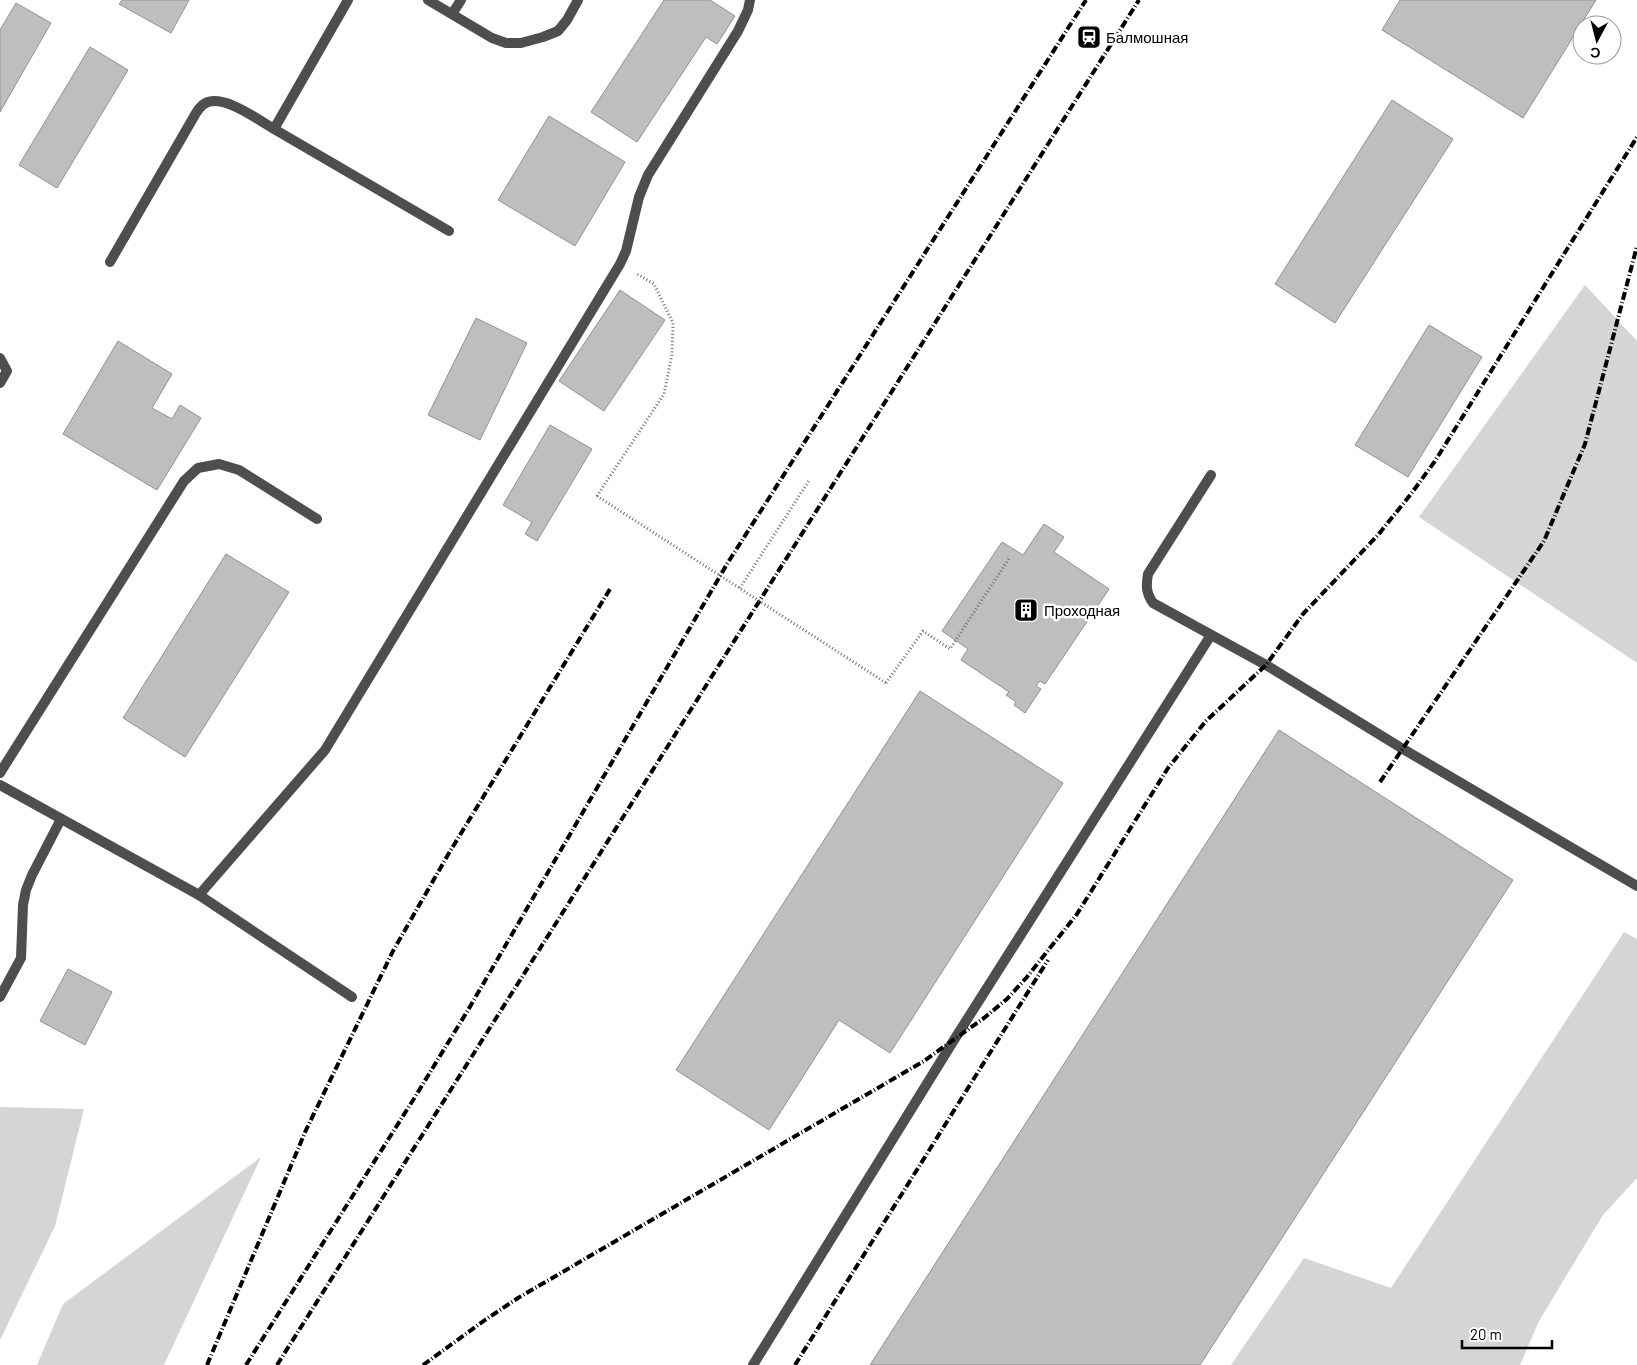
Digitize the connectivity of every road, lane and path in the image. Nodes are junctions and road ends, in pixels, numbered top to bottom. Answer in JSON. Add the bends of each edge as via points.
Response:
{"nodes":[{"id":1,"x":348,"y":0,"type":"edge"},
{"id":2,"x":428,"y":0,"type":"edge"},
{"id":3,"x":461,"y":0,"type":"edge"},
{"id":4,"x":578,"y":0,"type":"edge"},
{"id":5,"x":750,"y":0,"type":"edge"},
{"id":6,"x":452,"y":14,"type":"junction"},
{"id":7,"x":274,"y":129,"type":"junction"},
{"id":8,"x":449,"y":231,"type":"dead end"},
{"id":9,"x":110,"y":262,"type":"dead end"},
{"id":10,"x":620,"y":264,"type":"junction"},
{"id":11,"x":0,"y":358,"type":"edge"},
{"id":12,"x":0,"y":383,"type":"edge"},
{"id":13,"x":1211,"y":475,"type":"dead end"},
{"id":14,"x":810,"y":479,"type":"dead end"},
{"id":15,"x":317,"y":519,"type":"dead end"},
{"id":16,"x":1010,"y":557,"type":"dead end"},
{"id":17,"x":740,"y":588,"type":"junction"},
{"id":18,"x":1210,"y":635,"type":"junction"},
{"id":19,"x":0,"y":773,"type":"edge"},
{"id":20,"x":0,"y":785,"type":"edge"},
{"id":21,"x":61,"y":819,"type":"junction"},
{"id":22,"x":1637,"y":886,"type":"edge"},
{"id":23,"x":199,"y":895,"type":"junction"},
{"id":24,"x":0,"y":997,"type":"edge"},
{"id":25,"x":352,"y":997,"type":"dead end"},
{"id":26,"x":753,"y":1365,"type":"edge"}],
"edges":[{"from":1,"to":7,"type":"lane"},
{"from":2,"to":6,"type":"lane"},
{"from":3,"to":6,"type":"lane"},
{"from":4,"to":6,"type":"lane","via":[[558,31],[521,43],[506,43],[492,38]]},
{"from":5,"to":10,"type":"lane","via":[[738,30],[648,175]]},
{"from":7,"to":8,"type":"lane"},
{"from":7,"to":9,"type":"lane","via":[[230,104],[217,100],[204,103]]},
{"from":10,"to":17,"type":"path","bridge":true,"via":[[654,284],[673,323],[672,354],[664,394],[598,496]]},
{"from":10,"to":23,"type":"lane","via":[[325,750]]},
{"from":11,"to":12,"type":"lane","via":[[7,371]]},
{"from":13,"to":18,"type":"lane","via":[[1148,574],[1146,587],[1153,603]]},
{"from":14,"to":17,"type":"path"},
{"from":15,"to":19,"type":"lane","via":[[239,470],[219,464],[198,468],[184,482]]},
{"from":16,"to":17,"type":"path","bridge":true,"via":[[950,648],[922,630],[886,683]]},
{"from":18,"to":22,"type":"lane","via":[[1266,665]]},
{"from":18,"to":26,"type":"lane"},
{"from":20,"to":21,"type":"lane"},
{"from":21,"to":23,"type":"lane"},
{"from":21,"to":24,"type":"lane","via":[[26,890],[22,905],[20,958]]},
{"from":23,"to":25,"type":"lane"}]}
